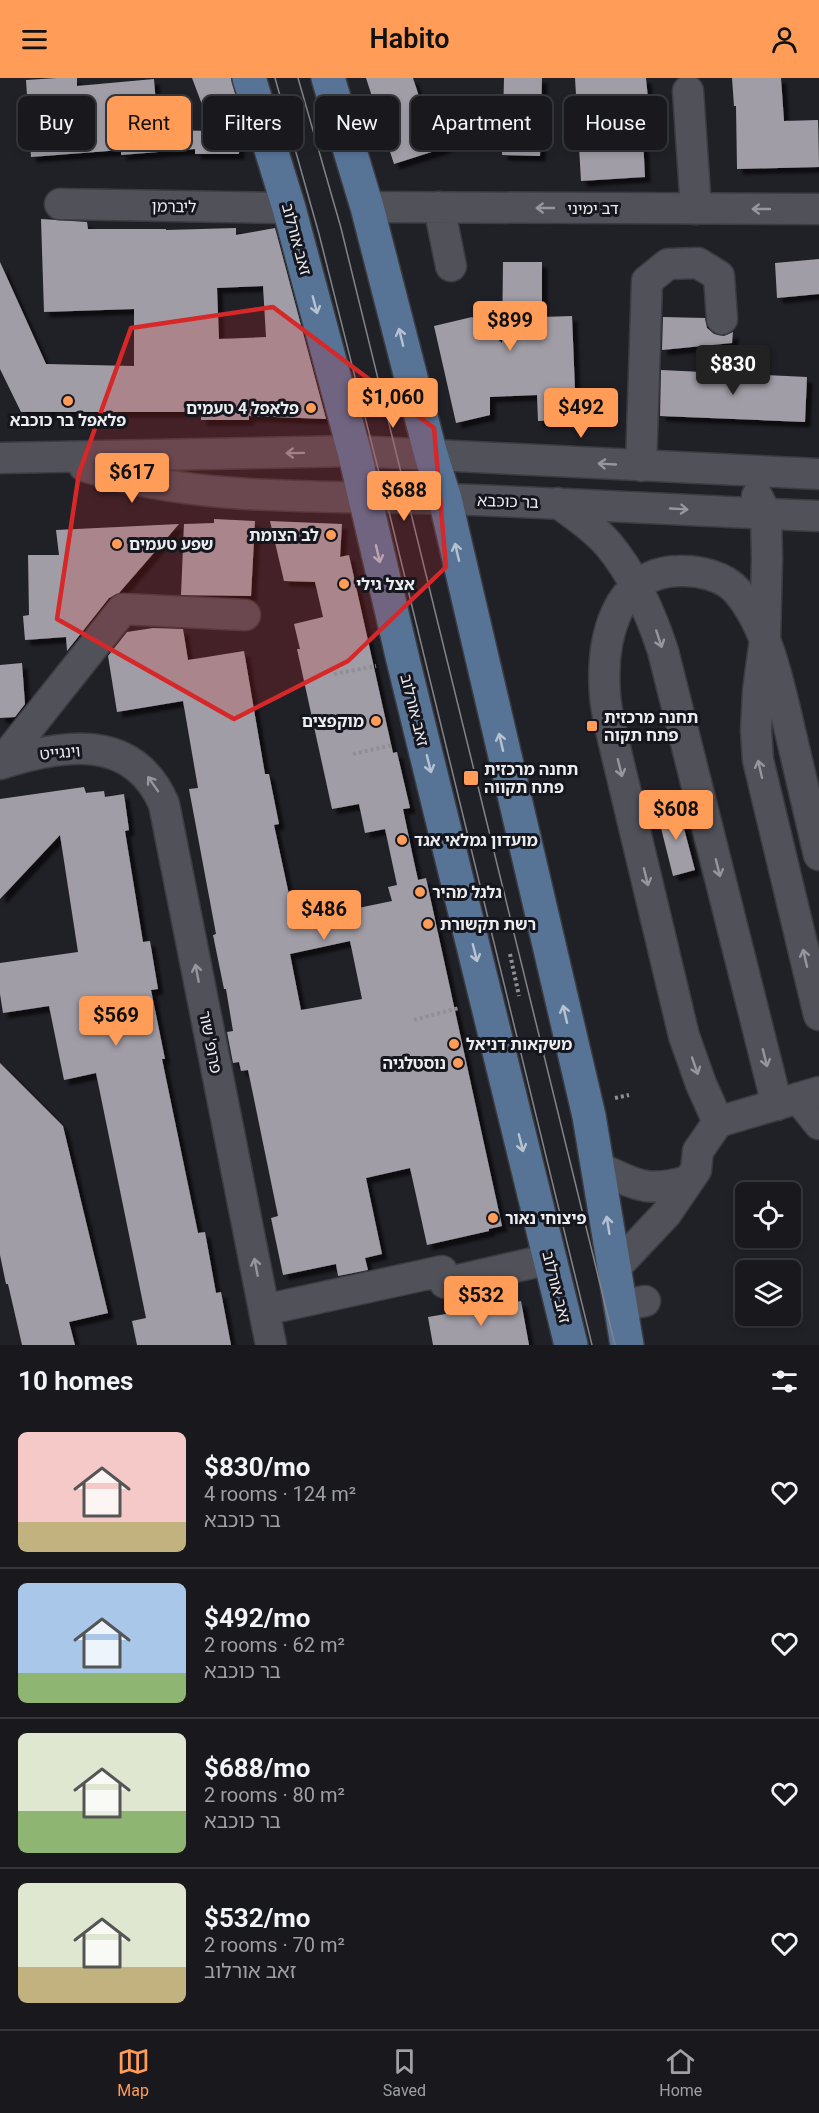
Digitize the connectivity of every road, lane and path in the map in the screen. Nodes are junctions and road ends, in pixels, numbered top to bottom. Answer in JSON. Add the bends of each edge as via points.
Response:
{"nodes":[{"id":1,"x":249,"y":78,"type":"edge"},
{"id":2,"x":328,"y":78,"type":"edge"},
{"id":3,"x":688,"y":91,"type":"dead end"},
{"id":4,"x":60,"y":204,"type":"dead end"},
{"id":5,"x":367,"y":207,"type":"junction"},
{"id":6,"x":439,"y":207,"type":"junction"},
{"id":7,"x":289,"y":208,"type":"junction"},
{"id":8,"x":696,"y":208,"type":"junction"},
{"id":9,"x":819,"y":209,"type":"edge"},
{"id":10,"x":451,"y":266,"type":"dead end"},
{"id":11,"x":722,"y":319,"type":"dead end"},
{"id":12,"x":354,"y":451,"type":"junction"},
{"id":13,"x":431,"y":454,"type":"junction"},
{"id":14,"x":0,"y":458,"type":"edge"},
{"id":15,"x":58,"y":458,"type":"junction"},
{"id":16,"x":641,"y":466,"type":"junction"},
{"id":17,"x":728,"y":470,"type":"junction"},
{"id":18,"x":819,"y":474,"type":"edge"},
{"id":19,"x":365,"y":497,"type":"junction"},
{"id":20,"x":445,"y":499,"type":"junction"},
{"id":21,"x":558,"y":503,"type":"junction"},
{"id":22,"x":766,"y":514,"type":"junction"},
{"id":23,"x":819,"y":516,"type":"edge"},
{"id":24,"x":635,"y":586,"type":"junction"},
{"id":25,"x":245,"y":615,"type":"dead end"},
{"id":26,"x":765,"y":639,"type":"junction"},
{"id":27,"x":403,"y":660,"type":"junction"},
{"id":28,"x":334,"y":674,"type":"dead end"},
{"id":29,"x":423,"y":739,"type":"junction"},
{"id":30,"x":353,"y":754,"type":"dead end"},
{"id":31,"x":121,"y":756,"type":"joint"},
{"id":32,"x":0,"y":764,"type":"edge"},
{"id":33,"x":819,"y":855,"type":"edge"},
{"id":34,"x":486,"y":1002,"type":"junction"},
{"id":35,"x":819,"y":1015,"type":"edge"},
{"id":36,"x":414,"y":1020,"type":"dead end"},
{"id":37,"x":798,"y":1098,"type":"edge"},
{"id":38,"x":718,"y":1122,"type":"junction"},
{"id":39,"x":819,"y":1124,"type":"edge"},
{"id":40,"x":598,"y":1167,"type":"junction"},
{"id":41,"x":688,"y":1181,"type":"junction"},
{"id":42,"x":550,"y":1258,"type":"junction"},
{"id":43,"x":615,"y":1268,"type":"junction"},
{"id":44,"x":264,"y":1310,"type":"junction"},
{"id":45,"x":271,"y":1345,"type":"edge"},
{"id":46,"x":571,"y":1345,"type":"edge"},
{"id":47,"x":627,"y":1345,"type":"edge"}],
"edges":[{"from":1,"to":7,"type":"main road","name":"זאב אורלוב"},
{"from":2,"to":5,"type":"main road"},
{"from":3,"to":8,"type":"street"},
{"from":4,"to":7,"type":"street","name":"ליברמן"},
{"from":5,"to":6,"type":"street","name":"דב ימיני"},
{"from":13,"to":5,"type":"main road","one_way":true},
{"from":8,"to":6,"type":"street","name":"דב ימיני","one_way":true},
{"from":6,"to":10,"type":"street"},
{"from":7,"to":12,"type":"main road","name":"זאב אורלוב","one_way":true},
{"from":9,"to":8,"type":"street","name":"דב ימיני","one_way":true},
{"from":11,"to":16,"type":"street","via":[[719,276],[698,263],[668,264],[647,281]]},
{"from":12,"to":13,"type":"street","name":"בר כוכבא"},
{"from":12,"to":15,"type":"street","name":"בר כוכבא","one_way":true},
{"from":12,"to":19,"type":"main road","name":"זאב אורלוב"},
{"from":16,"to":13,"type":"street","name":"בר כוכבא","one_way":true},
{"from":13,"to":20,"type":"main road"},
{"from":14,"to":15,"type":"street","name":"בר כוכבא"},
{"from":15,"to":19,"type":"street","name":"בר כוכבא","via":[[147,483],[220,493]]},
{"from":16,"to":17,"type":"street","name":"בר כוכבא"},
{"from":17,"to":18,"type":"street","name":"בר כוכבא"},
{"from":17,"to":22,"type":"street","via":[[757,495]]},
{"from":19,"to":20,"type":"street","name":"בר כוכבא"},
{"from":19,"to":27,"type":"main road","name":"זאב אורלוב","one_way":true},
{"from":20,"to":21,"type":"street","name":"בר כוכבא"},
{"from":40,"to":20,"type":"main road","one_way":true},
{"from":21,"to":22,"type":"street","name":"בר כוכבא","one_way":true},
{"from":21,"to":24,"type":"street","via":[[607,543]]},
{"from":22,"to":23,"type":"street","name":"בר כוכבא"},
{"from":22,"to":26,"type":"street"},
{"from":24,"to":26,"type":"street","via":[[666,571],[694,570],[716,577],[736,589]]},
{"from":24,"to":37,"type":"street","one_way":true,"via":[[652,616]]},
{"from":24,"to":38,"type":"street","one_way":true,"via":[[620,604],[611,627],[605,658],[605,695],[684,1036]]},
{"from":25,"to":32,"type":"street","via":[[123,609]]},
{"from":26,"to":33,"type":"street"},
{"from":35,"to":26,"type":"street","one_way":true,"via":[[758,760],[758,691]]},
{"from":27,"to":28,"type":"path"},
{"from":27,"to":29,"type":"main road","name":"זאב אורלוב"},
{"from":29,"to":30,"type":"path"},
{"from":29,"to":34,"type":"main road","name":"זאב אורלוב","one_way":true},
{"from":31,"to":32,"type":"street","name":"וינגייט","via":[[99,749],[72,749],[36,753]]},
{"from":44,"to":31,"type":"street","name":"פרופ' שור","one_way":true,"via":[[164,804],[156,786]]},
{"from":34,"to":36,"type":"path"},
{"from":34,"to":42,"type":"main road","name":"זאב אורלוב","one_way":true},
{"from":37,"to":38,"type":"street"},
{"from":37,"to":39,"type":"street"},
{"from":38,"to":41,"type":"street","via":[[698,1151],[696,1170]]},
{"from":40,"to":41,"type":"street","via":[[647,1187]]},
{"from":43,"to":40,"type":"main road","one_way":true},
{"from":41,"to":43,"type":"street","via":[[666,1214]]},
{"from":42,"to":44,"type":"street","via":[[445,1284],[442,1271]]},
{"from":42,"to":46,"type":"main road","name":"זאב אורלוב"},
{"from":43,"to":47,"type":"main road","via":[[633,1303]]},
{"from":44,"to":45,"type":"street","name":"פרופ' שור"}]}
